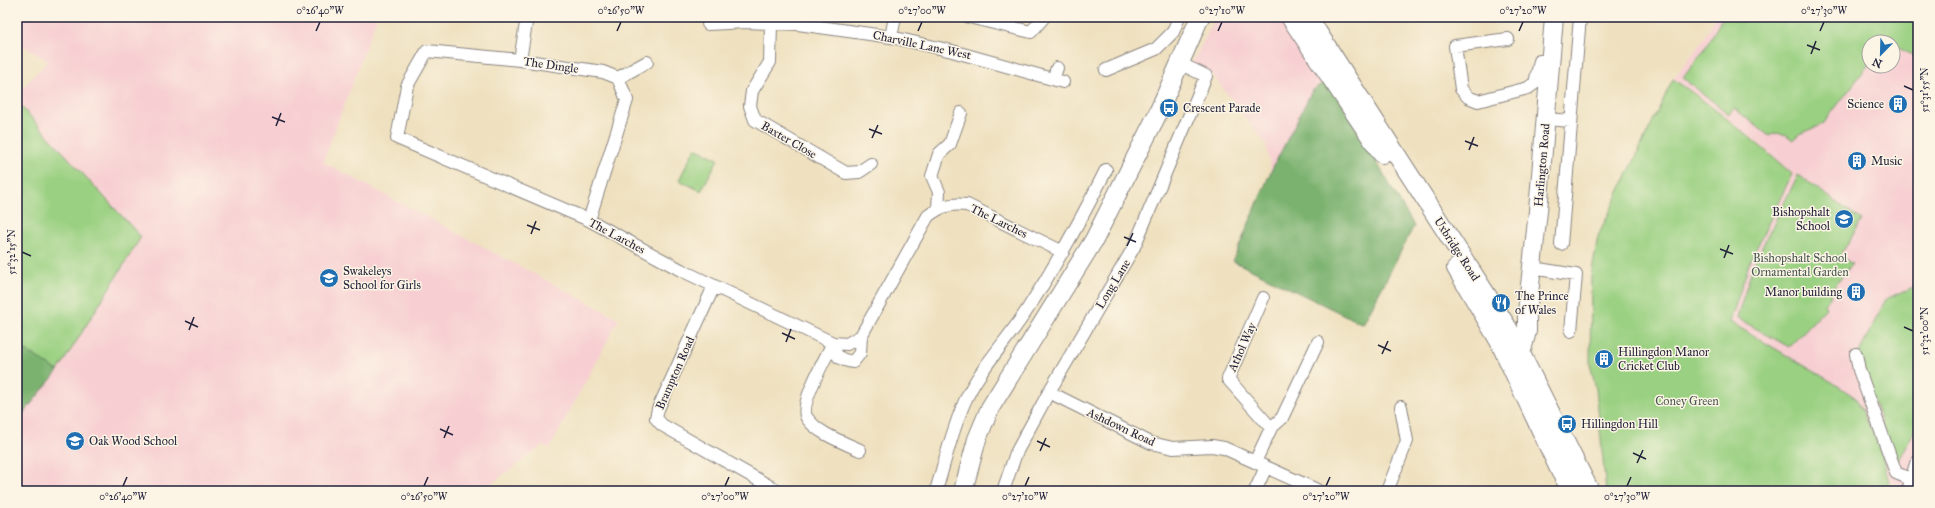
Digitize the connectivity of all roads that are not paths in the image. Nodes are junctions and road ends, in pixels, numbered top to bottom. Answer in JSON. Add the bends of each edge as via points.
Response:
{"nodes":[{"id":1,"x":527,"y":17,"type":"edge"},
{"id":2,"x":895,"y":17,"type":"edge"},
{"id":3,"x":969,"y":17,"type":"edge"},
{"id":4,"x":1044,"y":17,"type":"edge"},
{"id":5,"x":1290,"y":17,"type":"edge"},
{"id":6,"x":1308,"y":17,"type":"edge"},
{"id":7,"x":1554,"y":17,"type":"edge"},
{"id":8,"x":1580,"y":17,"type":"edge"},
{"id":9,"x":744,"y":20,"type":"edge"},
{"id":10,"x":1177,"y":22,"type":"edge"},
{"id":11,"x":708,"y":24,"type":"dead end"},
{"id":12,"x":770,"y":24,"type":"junction"},
{"id":13,"x":1198,"y":24,"type":"edge"},
{"id":14,"x":892,"y":37,"type":"junction"},
{"id":15,"x":1508,"y":39,"type":"dead end"},
{"id":16,"x":520,"y":60,"type":"junction"},
{"id":17,"x":1550,"y":61,"type":"junction"},
{"id":18,"x":647,"y":62,"type":"dead end"},
{"id":19,"x":1179,"y":63,"type":"junction"},
{"id":20,"x":1106,"y":70,"type":"dead end"},
{"id":21,"x":1058,"y":77,"type":"dead end"},
{"id":22,"x":618,"y":78,"type":"junction"},
{"id":23,"x":961,"y":113,"type":"dead end"},
{"id":24,"x":1546,"y":119,"type":"junction"},
{"id":25,"x":1571,"y":121,"type":"junction"},
{"id":26,"x":397,"y":138,"type":"joint"},
{"id":27,"x":871,"y":164,"type":"dead end"},
{"id":28,"x":1106,"y":170,"type":"dead end"},
{"id":29,"x":938,"y":208,"type":"junction"},
{"id":30,"x":589,"y":220,"type":"junction"},
{"id":31,"x":1561,"y":244,"type":"dead end"},
{"id":32,"x":1064,"y":252,"type":"junction"},
{"id":33,"x":1532,"y":268,"type":"junction"},
{"id":34,"x":714,"y":286,"type":"junction"},
{"id":35,"x":1263,"y":298,"type":"dead end"},
{"id":36,"x":1527,"y":314,"type":"junction"},
{"id":37,"x":1571,"y":331,"type":"dead end"},
{"id":38,"x":1504,"y":335,"type":"junction"},
{"id":39,"x":861,"y":336,"type":"junction"},
{"id":40,"x":1318,"y":342,"type":"dead end"},
{"id":41,"x":833,"y":343,"type":"junction"},
{"id":42,"x":1521,"y":354,"type":"junction"},
{"id":43,"x":1856,"y":354,"type":"dead end"},
{"id":44,"x":1049,"y":392,"type":"junction"},
{"id":45,"x":1401,"y":407,"type":"dead end"},
{"id":46,"x":1271,"y":428,"type":"junction"},
{"id":47,"x":860,"y":450,"type":"dead end"},
{"id":48,"x":1254,"y":462,"type":"junction"},
{"id":49,"x":1918,"y":464,"type":"edge"},
{"id":50,"x":1266,"y":467,"type":"junction"},
{"id":51,"x":1913,"y":487,"type":"edge"},
{"id":52,"x":778,"y":491,"type":"edge"},
{"id":53,"x":936,"y":491,"type":"edge"},
{"id":54,"x":964,"y":491,"type":"edge"},
{"id":55,"x":1003,"y":491,"type":"edge"},
{"id":56,"x":1255,"y":491,"type":"edge"},
{"id":57,"x":1319,"y":491,"type":"edge"},
{"id":58,"x":1387,"y":491,"type":"edge"},
{"id":59,"x":1572,"y":491,"type":"edge"},
{"id":60,"x":1590,"y":491,"type":"edge"}],
"edges":[{"from":1,"to":16,"type":"street"},
{"from":2,"to":14,"type":"street"},
{"from":3,"to":4,"type":"street","via":[[1031,32]]},
{"from":5,"to":38,"type":"main road","name":"Uxbridge Road"},
{"from":6,"to":38,"type":"main road","name":"Uxbridge Road"},
{"from":7,"to":17,"type":"main road","name":"Harlington Road"},
{"from":8,"to":25,"type":"street"},
{"from":9,"to":11,"type":"street","name":"Charville Lane West"},
{"from":9,"to":12,"type":"street","name":"Charville Lane West"},
{"from":10,"to":13,"type":"street"},
{"from":10,"to":20,"type":"street","via":[[1163,44],[1156,49]]},
{"from":12,"to":14,"type":"street","name":"Charville Lane West","via":[[798,24]]},
{"from":12,"to":27,"type":"street","name":"Baxter Close","via":[[770,62],[752,91],[750,106],[755,120],[846,173],[860,172]]},
{"from":13,"to":19,"type":"main road"},
{"from":14,"to":21,"type":"street","name":"Charville Lane West"},
{"from":15,"to":17,"type":"street","via":[[1455,46],[1461,89],[1468,97],[1478,101],[1528,88],[1535,82],[1540,61]]},
{"from":16,"to":22,"type":"street","name":"The Dingle","via":[[603,72]]},
{"from":16,"to":26,"type":"street","name":"The Dingle","via":[[427,51],[407,86]]},
{"from":17,"to":24,"type":"main road","name":"Harlington Road"},
{"from":18,"to":22,"type":"street"},
{"from":19,"to":44,"type":"street","name":"Long Lane","via":[[1206,76],[1134,247]]},
{"from":19,"to":54,"type":"main road","via":[[1154,120],[1094,240],[990,408],[977,439]]},
{"from":22,"to":30,"type":"street","via":[[627,100]]},
{"from":23,"to":29,"type":"street","via":[[950,144],[939,154],[932,176],[939,192]]},
{"from":24,"to":25,"type":"street"},
{"from":24,"to":33,"type":"main road","name":"Harlington Road"},
{"from":25,"to":31,"type":"street"},
{"from":26,"to":30,"type":"street","name":"The Larches"},
{"from":28,"to":32,"type":"street"},
{"from":29,"to":32,"type":"street","name":"The Larches","via":[[953,204],[967,205]]},
{"from":29,"to":39,"type":"street","via":[[928,216]]},
{"from":30,"to":34,"type":"street","name":"The Larches"},
{"from":32,"to":53,"type":"street","via":[[965,401],[949,443]]},
{"from":33,"to":36,"type":"main road","name":"Harlington Road"},
{"from":33,"to":37,"type":"street","via":[[1576,275]]},
{"from":34,"to":41,"type":"street","name":"The Larches"},
{"from":34,"to":52,"type":"street","name":"Brampton Road","via":[[656,418],[662,425]]},
{"from":35,"to":46,"type":"street","name":"Athol Way","via":[[1228,379]]},
{"from":36,"to":38,"type":"main road"},
{"from":36,"to":42,"type":"main road","name":"Harlington Road","via":[[1527,331]]},
{"from":38,"to":42,"type":"main road","name":"Uxbridge Road"},
{"from":38,"to":59,"type":"main road","name":"Uxbridge Road","via":[[1560,471]]},
{"from":39,"to":41,"type":"street","via":[[847,344]]},
{"from":39,"to":41,"type":"street","via":[[860,353],[853,362],[842,360],[834,354]]},
{"from":40,"to":46,"type":"street","via":[[1282,418]]},
{"from":41,"to":47,"type":"street","via":[[805,404],[806,417],[816,428]]},
{"from":42,"to":60,"type":"main road","name":"Uxbridge Road"},
{"from":43,"to":51,"type":"street","via":[[1896,473]]},
{"from":44,"to":48,"type":"street","name":"Ashdown Road","via":[[1151,443],[1173,448],[1224,448]]},
{"from":44,"to":55,"type":"street","name":"Long Lane","via":[[1016,453]]},
{"from":45,"to":58,"type":"street","via":[[1407,441]]},
{"from":46,"to":48,"type":"street"},
{"from":48,"to":50,"type":"street","name":"Ashdown Road"},
{"from":49,"to":51,"type":"street"},
{"from":50,"to":56,"type":"street"},
{"from":50,"to":57,"type":"street","name":"Ashdown Road"}]}
